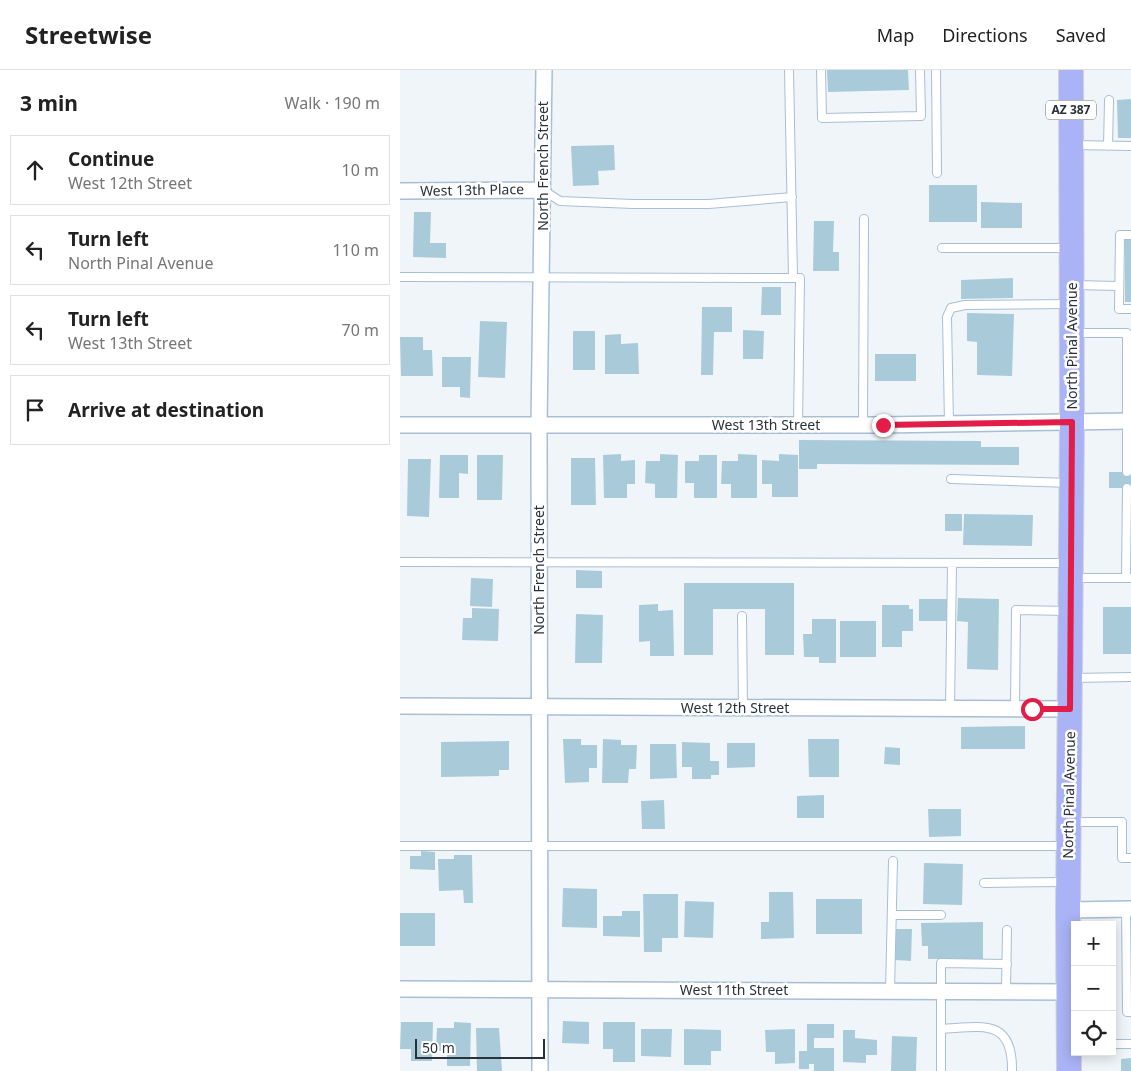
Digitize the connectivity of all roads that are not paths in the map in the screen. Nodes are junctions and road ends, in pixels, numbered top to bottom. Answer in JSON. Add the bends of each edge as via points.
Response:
{"nodes":[{"id":1,"x":544,"y":70,"type":"edge"},
{"id":2,"x":790,"y":70,"type":"edge"},
{"id":3,"x":821,"y":70,"type":"edge"},
{"id":4,"x":920,"y":70,"type":"edge"},
{"id":5,"x":936,"y":70,"type":"edge"},
{"id":6,"x":1070,"y":70,"type":"edge"},
{"id":7,"x":1109,"y":100,"type":"dead end"},
{"id":8,"x":1071,"y":145,"type":"junction"},
{"id":9,"x":1108,"y":146,"type":"junction"},
{"id":10,"x":1131,"y":146,"type":"edge"},
{"id":11,"x":937,"y":173,"type":"dead end"},
{"id":12,"x":543,"y":190,"type":"junction"},
{"id":13,"x":400,"y":191,"type":"edge"},
{"id":14,"x":792,"y":197,"type":"junction"},
{"id":15,"x":864,"y":220,"type":"dead end"},
{"id":16,"x":1131,"y":235,"type":"edge"},
{"id":17,"x":942,"y":248,"type":"dead end"},
{"id":18,"x":1071,"y":248,"type":"junction"},
{"id":19,"x":400,"y":278,"type":"edge"},
{"id":20,"x":542,"y":278,"type":"junction"},
{"id":21,"x":793,"y":278,"type":"junction"},
{"id":22,"x":1119,"y":286,"type":"junction"},
{"id":23,"x":1072,"y":294,"type":"junction"},
{"id":24,"x":1131,"y":309,"type":"edge"},
{"id":25,"x":1072,"y":333,"type":"junction"},
{"id":26,"x":1129,"y":333,"type":"edge"},
{"id":27,"x":1072,"y":422,"type":"junction"},
{"id":28,"x":1129,"y":422,"type":"edge"},
{"id":29,"x":949,"y":424,"type":"junction"},
{"id":30,"x":400,"y":425,"type":"edge"},
{"id":31,"x":798,"y":425,"type":"junction"},
{"id":32,"x":863,"y":425,"type":"junction"},
{"id":33,"x":539,"y":426,"type":"junction"},
{"id":34,"x":1129,"y":455,"type":"edge"},
{"id":35,"x":1127,"y":472,"type":"dead end"},
{"id":36,"x":952,"y":479,"type":"dead end"},
{"id":37,"x":1072,"y":483,"type":"junction"},
{"id":38,"x":1128,"y":488,"type":"dead end"},
{"id":39,"x":400,"y":562,"type":"edge"},
{"id":40,"x":540,"y":562,"type":"junction"},
{"id":41,"x":952,"y":563,"type":"junction"},
{"id":42,"x":1071,"y":571,"type":"junction"},
{"id":43,"x":1129,"y":578,"type":"edge"},
{"id":44,"x":1070,"y":611,"type":"junction"},
{"id":45,"x":742,"y":616,"type":"dead end"},
{"id":46,"x":1131,"y":677,"type":"edge"},
{"id":47,"x":1070,"y":678,"type":"junction"},
{"id":48,"x":400,"y":706,"type":"edge"},
{"id":49,"x":540,"y":708,"type":"junction"},
{"id":50,"x":743,"y":708,"type":"junction"},
{"id":51,"x":950,"y":708,"type":"junction"},
{"id":52,"x":1015,"y":709,"type":"junction"},
{"id":53,"x":1070,"y":709,"type":"junction"},
{"id":54,"x":1069,"y":822,"type":"junction"},
{"id":55,"x":400,"y":846,"type":"edge"},
{"id":56,"x":540,"y":846,"type":"junction"},
{"id":57,"x":1068,"y":846,"type":"junction"},
{"id":58,"x":1131,"y":858,"type":"edge"},
{"id":59,"x":892,"y":861,"type":"dead end"},
{"id":60,"x":1068,"y":882,"type":"junction"},
{"id":61,"x":984,"y":883,"type":"dead end"},
{"id":62,"x":1128,"y":909,"type":"edge"},
{"id":63,"x":1068,"y":910,"type":"junction"},
{"id":64,"x":941,"y":915,"type":"dead end"},
{"id":65,"x":892,"y":916,"type":"junction"},
{"id":66,"x":1007,"y":930,"type":"dead end"},
{"id":67,"x":1006,"y":964,"type":"junction"},
{"id":68,"x":400,"y":989,"type":"edge"},
{"id":69,"x":540,"y":989,"type":"junction"},
{"id":70,"x":890,"y":991,"type":"junction"},
{"id":71,"x":940,"y":991,"type":"junction"},
{"id":72,"x":1006,"y":991,"type":"junction"},
{"id":73,"x":1068,"y":992,"type":"junction"},
{"id":74,"x":1131,"y":1012,"type":"edge"},
{"id":75,"x":940,"y":1029,"type":"junction"},
{"id":76,"x":1071,"y":1031,"type":"edge"},
{"id":77,"x":1116,"y":1044,"type":"edge"},
{"id":78,"x":1131,"y":1044,"type":"edge"},
{"id":79,"x":1071,"y":1053,"type":"edge"},
{"id":80,"x":540,"y":1071,"type":"edge"},
{"id":81,"x":940,"y":1071,"type":"edge"},
{"id":82,"x":1012,"y":1071,"type":"edge"},
{"id":83,"x":1069,"y":1071,"type":"edge"}],
"edges":[{"from":1,"to":12,"type":"street","name":"North French Street"},
{"from":2,"to":14,"type":"lane"},
{"from":3,"to":4,"type":"lane","via":[[822,118],[921,116]]},
{"from":5,"to":11,"type":"lane"},
{"from":6,"to":8,"type":"main road","name":"North Pinal Avenue","number":"AZ 387"},
{"from":7,"to":9,"type":"lane"},
{"from":8,"to":9,"type":"lane"},
{"from":8,"to":18,"type":"main road","name":"North Pinal Avenue","number":"AZ 387"},
{"from":9,"to":10,"type":"lane"},
{"from":12,"to":13,"type":"street","name":"West 13th Place"},
{"from":12,"to":14,"type":"lane","via":[[560,200],[633,204],[708,204]]},
{"from":12,"to":20,"type":"street","name":"North French Street"},
{"from":14,"to":21,"type":"lane"},
{"from":15,"to":32,"type":"lane"},
{"from":16,"to":22,"type":"lane","via":[[1120,235]]},
{"from":17,"to":18,"type":"lane"},
{"from":18,"to":23,"type":"main road","name":"North Pinal Avenue","number":"AZ 387"},
{"from":19,"to":20,"type":"lane"},
{"from":20,"to":21,"type":"lane"},
{"from":20,"to":33,"type":"street","name":"North French Street"},
{"from":21,"to":31,"type":"lane","via":[[800,278]]},
{"from":22,"to":23,"type":"lane"},
{"from":22,"to":24,"type":"lane","via":[[1119,309]]},
{"from":23,"to":25,"type":"main road","name":"North Pinal Avenue","number":"AZ 387"},
{"from":23,"to":29,"type":"lane","via":[[951,308],[947,317]]},
{"from":25,"to":26,"type":"lane"},
{"from":25,"to":27,"type":"main road","name":"North Pinal Avenue","number":"AZ 387"},
{"from":26,"to":28,"type":"lane"},
{"from":27,"to":28,"type":"street","name":"West 13th Street"},
{"from":27,"to":29,"type":"street","name":"West 13th Street"},
{"from":27,"to":37,"type":"main road","name":"North Pinal Avenue","number":"AZ 387"},
{"from":28,"to":34,"type":"lane"},
{"from":29,"to":32,"type":"street","name":"West 13th Street"},
{"from":30,"to":33,"type":"street","name":"West 13th Street"},
{"from":31,"to":32,"type":"street","name":"West 13th Street"},
{"from":31,"to":33,"type":"street","name":"West 13th Street"},
{"from":33,"to":40,"type":"street","name":"North French Street"},
{"from":34,"to":35,"type":"lane"},
{"from":36,"to":37,"type":"lane"},
{"from":37,"to":42,"type":"main road","name":"North Pinal Avenue","number":"AZ 387"},
{"from":38,"to":43,"type":"lane"},
{"from":39,"to":40,"type":"lane"},
{"from":40,"to":41,"type":"lane"},
{"from":40,"to":49,"type":"street","name":"North French Street"},
{"from":41,"to":42,"type":"lane"},
{"from":41,"to":51,"type":"lane"},
{"from":42,"to":43,"type":"lane"},
{"from":42,"to":44,"type":"main road","name":"North Pinal Avenue","number":"AZ 387"},
{"from":44,"to":47,"type":"main road","name":"North Pinal Avenue","number":"AZ 387"},
{"from":44,"to":52,"type":"lane","via":[[1016,610]]},
{"from":45,"to":50,"type":"lane"},
{"from":46,"to":47,"type":"lane"},
{"from":47,"to":53,"type":"main road","name":"North Pinal Avenue","number":"AZ 387"},
{"from":48,"to":49,"type":"street","name":"West 12th Street"},
{"from":49,"to":50,"type":"street","name":"West 12th Street"},
{"from":49,"to":56,"type":"street","name":"North French Street"},
{"from":50,"to":51,"type":"street","name":"West 12th Street"},
{"from":51,"to":52,"type":"street","name":"West 12th Street"},
{"from":52,"to":53,"type":"street","name":"West 12th Street"},
{"from":53,"to":54,"type":"main road","name":"North Pinal Avenue","number":"AZ 387"},
{"from":54,"to":57,"type":"main road","name":"North Pinal Avenue","number":"AZ 387"},
{"from":54,"to":58,"type":"lane","via":[[1122,822],[1122,858]]},
{"from":55,"to":56,"type":"lane"},
{"from":56,"to":57,"type":"lane"},
{"from":56,"to":69,"type":"street","name":"North French Street"},
{"from":57,"to":60,"type":"main road","name":"North Pinal Avenue","number":"AZ 387"},
{"from":59,"to":65,"type":"lane"},
{"from":60,"to":61,"type":"lane"},
{"from":60,"to":63,"type":"main road","name":"North Pinal Avenue","number":"AZ 387"},
{"from":62,"to":63,"type":"street"},
{"from":62,"to":74,"type":"lane","via":[[1127,1012]]},
{"from":63,"to":73,"type":"main road","name":"North Pinal Avenue","number":"AZ 387"},
{"from":64,"to":65,"type":"lane"},
{"from":65,"to":70,"type":"lane"},
{"from":66,"to":67,"type":"lane"},
{"from":67,"to":71,"type":"lane","via":[[941,963]]},
{"from":67,"to":72,"type":"lane"},
{"from":68,"to":69,"type":"street","name":"West 11th Street"},
{"from":69,"to":70,"type":"street","name":"West 11th Street"},
{"from":69,"to":80,"type":"street","name":"North French Street"},
{"from":70,"to":71,"type":"street","name":"West 11th Street"},
{"from":71,"to":72,"type":"street","name":"West 11th Street"},
{"from":71,"to":75,"type":"lane"},
{"from":72,"to":73,"type":"street","name":"West 11th Street"},
{"from":73,"to":76,"type":"main road","name":"North Pinal Avenue","number":"AZ 387"},
{"from":75,"to":81,"type":"lane"},
{"from":75,"to":82,"type":"lane","via":[[988,1027],[1002,1033],[1012,1055]]},
{"from":77,"to":78,"type":"lane"},
{"from":79,"to":83,"type":"main road","name":"North Pinal Avenue","number":"AZ 387"}]}
